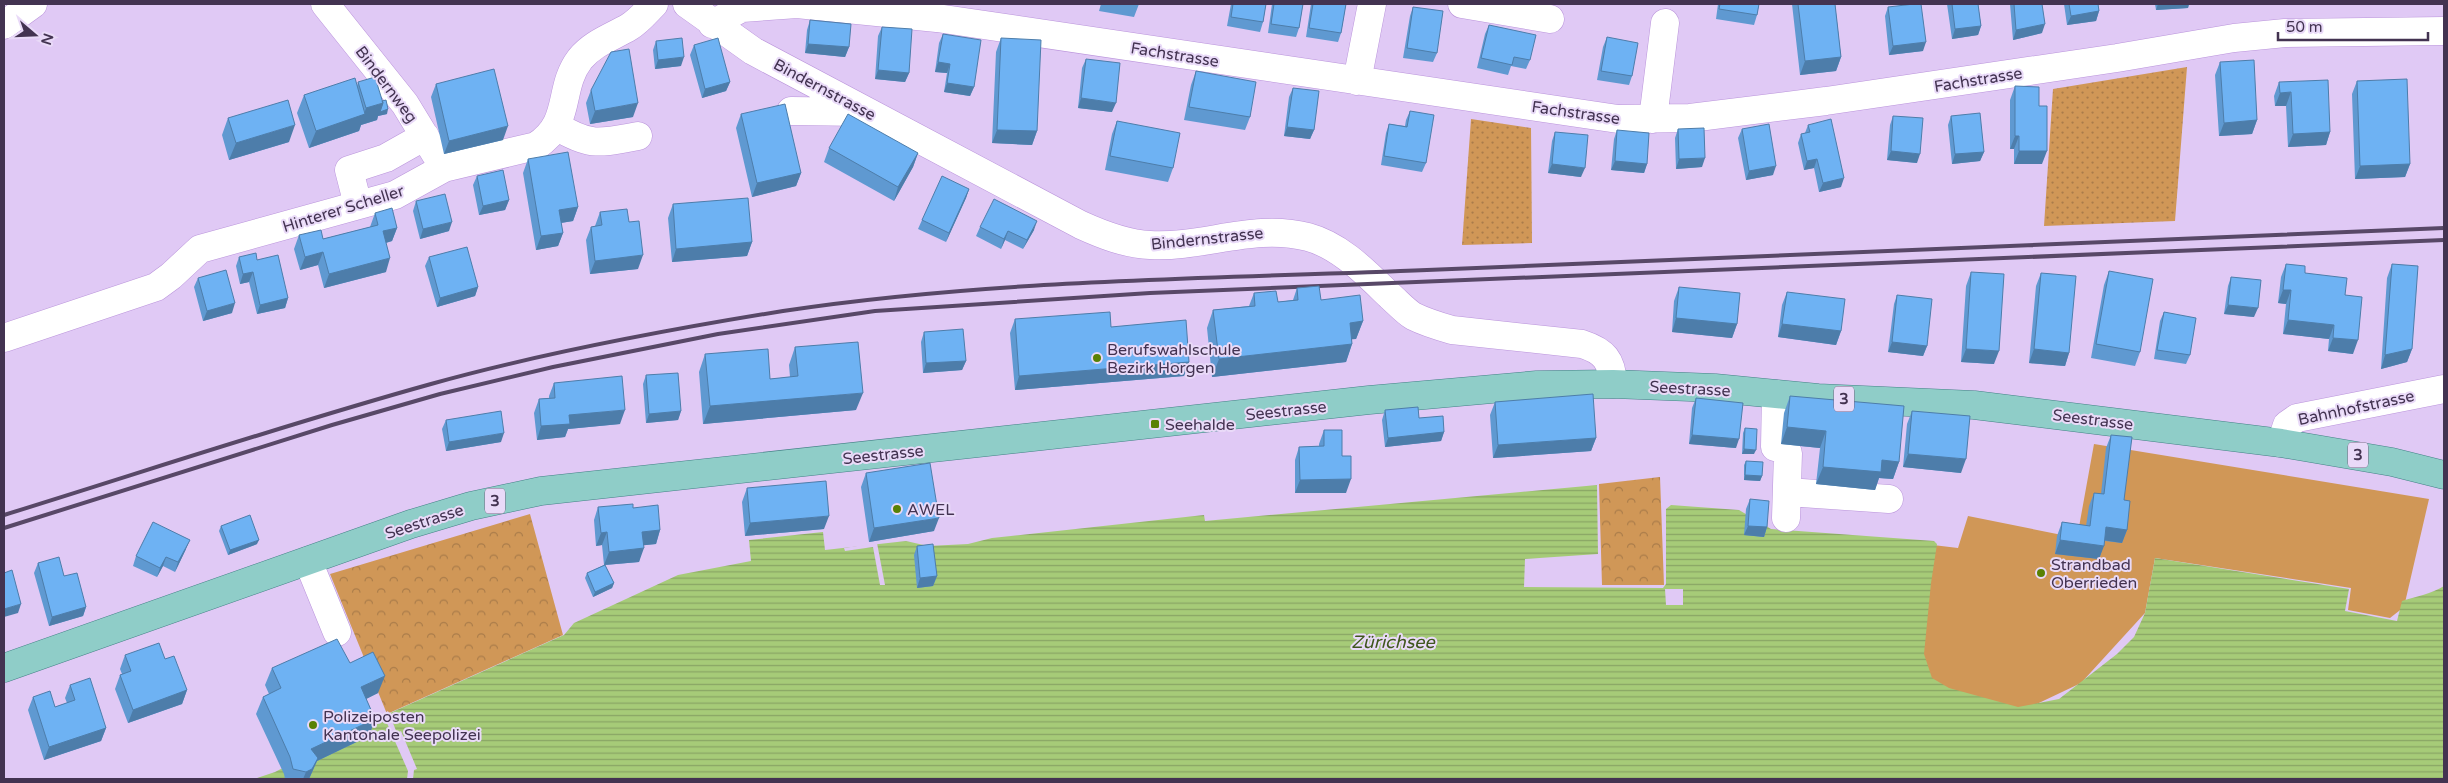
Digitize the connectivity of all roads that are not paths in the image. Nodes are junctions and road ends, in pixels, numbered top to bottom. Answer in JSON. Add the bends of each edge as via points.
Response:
{"nodes":[{"id":1,"x":33,"y":4,"type":"edge"},
{"id":2,"x":325,"y":4,"type":"edge"},
{"id":3,"x":654,"y":4,"type":"edge"},
{"id":4,"x":687,"y":4,"type":"edge"},
{"id":5,"x":1372,"y":4,"type":"edge"},
{"id":6,"x":1462,"y":4,"type":"edge"},
{"id":7,"x":1550,"y":19,"type":"dead end"},
{"id":8,"x":712,"y":24,"type":"junction"},
{"id":9,"x":1665,"y":24,"type":"dead end"},
{"id":10,"x":4,"y":25,"type":"edge"},
{"id":11,"x":2444,"y":31,"type":"edge"},
{"id":12,"x":1358,"y":81,"type":"junction"},
{"id":13,"x":791,"y":111,"type":"dead end"},
{"id":14,"x":868,"y":112,"type":"junction"},
{"id":15,"x":1653,"y":119,"type":"junction"},
{"id":16,"x":556,"y":126,"type":"junction"},
{"id":17,"x":425,"y":136,"type":"junction"},
{"id":18,"x":638,"y":136,"type":"dead end"},
{"id":19,"x":444,"y":168,"type":"junction"},
{"id":20,"x":358,"y":205,"type":"junction"},
{"id":21,"x":4,"y":338,"type":"edge"},
{"id":22,"x":1613,"y":384,"type":"junction"},
{"id":23,"x":2444,"y":389,"type":"edge"},
{"id":24,"x":1776,"y":394,"type":"junction"},
{"id":25,"x":2281,"y":443,"type":"junction"},
{"id":26,"x":2444,"y":475,"type":"edge"},
{"id":27,"x":1787,"y":492,"type":"junction"},
{"id":28,"x":1889,"y":499,"type":"dead end"},
{"id":29,"x":1786,"y":518,"type":"dead end"},
{"id":30,"x":308,"y":561,"type":"junction"},
{"id":31,"x":337,"y":632,"type":"dead end"},
{"id":32,"x":4,"y":668,"type":"edge"}],
"edges":[{"from":1,"to":10,"type":"street"},
{"from":2,"to":17,"type":"street","name":"Bindernweg","via":[[405,104]]},
{"from":3,"to":16,"type":"street","name":"Hinterer Scheller","via":[[630,26],[596,44],[580,60],[568,84]]},
{"from":4,"to":8,"type":"street","name":"Bindernstrasse"},
{"from":5,"to":12,"type":"street"},
{"from":6,"to":7,"type":"street"},
{"from":8,"to":12,"type":"street","name":"Fachstrasse","via":[[742,8],[797,4],[937,18]]},
{"from":8,"to":14,"type":"street","name":"Bindernstrasse","via":[[753,51]]},
{"from":9,"to":15,"type":"street"},
{"from":11,"to":15,"type":"street","name":"Fachstrasse","via":[[2285,33],[2234,38],[1836,100],[1690,118]]},
{"from":12,"to":15,"type":"street","name":"Fachstrasse","via":[[1618,118]]},
{"from":13,"to":14,"type":"street"},
{"from":14,"to":22,"type":"street","name":"Bindernstrasse","via":[[1107,237],[1150,245],[1174,245],[1266,231],[1309,237],[1332,247],[1355,264],[1411,315],[1452,330],[1582,344],[1597,349],[1609,362]]},
{"from":16,"to":18,"type":"street","via":[[575,137],[596,143]]},
{"from":16,"to":19,"type":"street","name":"Hinterer Scheller","via":[[544,141],[527,150]]},
{"from":17,"to":19,"type":"street","name":"Bindernweg"},
{"from":17,"to":20,"type":"street","via":[[386,158],[349,170]]},
{"from":19,"to":20,"type":"street","name":"Hinterer Scheller","via":[[395,196]]},
{"from":20,"to":21,"type":"street","name":"Hinterer Scheller","via":[[200,249],[156,286]]},
{"from":22,"to":24,"type":"main road","name":"Seestrasse","number":"3"},
{"from":22,"to":30,"type":"main road","name":"Seestrasse","number":"3","via":[[1537,385],[1368,400],[542,491],[471,506]]},
{"from":23,"to":25,"type":"street","name":"Bahnhofstrasse","via":[[2297,418],[2287,425]]},
{"from":24,"to":25,"type":"main road","name":"Seestrasse","number":"3","via":[[1974,406]]},
{"from":24,"to":27,"type":"street","via":[[1775,447],[1788,453]]},
{"from":25,"to":26,"type":"main road","name":"Seestrasse","number":"3","via":[[2392,462]]},
{"from":27,"to":28,"type":"street"},
{"from":27,"to":29,"type":"street"},
{"from":30,"to":31,"type":"street"},
{"from":30,"to":32,"type":"main road","name":"Seestrasse","number":"3"}]}
